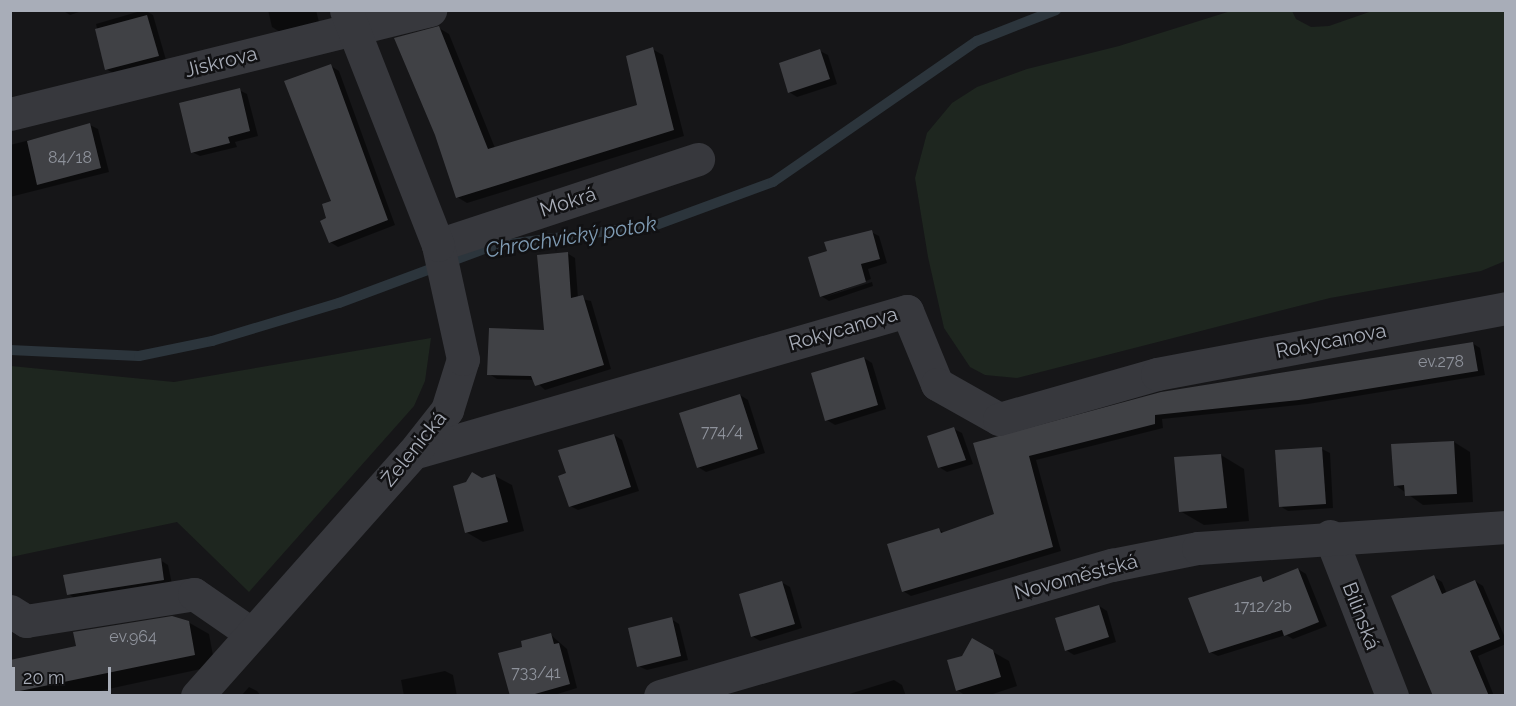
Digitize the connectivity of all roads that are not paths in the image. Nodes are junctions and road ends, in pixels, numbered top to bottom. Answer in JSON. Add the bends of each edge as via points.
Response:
{"nodes":[{"id":1,"x":430,"y":10,"type":"edge"},
{"id":2,"x":350,"y":20,"type":"edge"},
{"id":3,"x":10,"y":114,"type":"edge"},
{"id":4,"x":698,"y":159,"type":"dead end"},
{"id":5,"x":439,"y":250,"type":"junction"},
{"id":6,"x":1506,"y":308,"type":"edge"},
{"id":7,"x":413,"y":453,"type":"junction"},
{"id":8,"x":1506,"y":528,"type":"edge"},
{"id":9,"x":1330,"y":537,"type":"junction"},
{"id":10,"x":10,"y":611,"type":"edge"},
{"id":11,"x":252,"y":634,"type":"junction"},
{"id":12,"x":197,"y":696,"type":"edge"},
{"id":13,"x":660,"y":696,"type":"edge"},
{"id":14,"x":1392,"y":696,"type":"edge"}],
"edges":[{"from":1,"to":2,"type":"street","name":"Jiskrova"},
{"from":2,"to":3,"type":"street","name":"Jiskrova"},
{"from":2,"to":5,"type":"street","name":"Želenická"},
{"from":4,"to":5,"type":"street","name":"Mokrá"},
{"from":5,"to":7,"type":"street","name":"Želenická","via":[[463,359],[447,410]]},
{"from":6,"to":7,"type":"street","name":"Rokycanova","via":[[1157,374],[999,419],[937,384],[907,311]]},
{"from":7,"to":11,"type":"street","name":"Želenická"},
{"from":8,"to":9,"type":"street","name":"Novoměstská"},
{"from":9,"to":13,"type":"street","name":"Novoměstská","via":[[1198,548],[1112,565]]},
{"from":9,"to":14,"type":"street","name":"Bílinská"},
{"from":10,"to":11,"type":"street","via":[[26,621],[194,594]]},
{"from":11,"to":12,"type":"street","name":"Želenická"}]}
